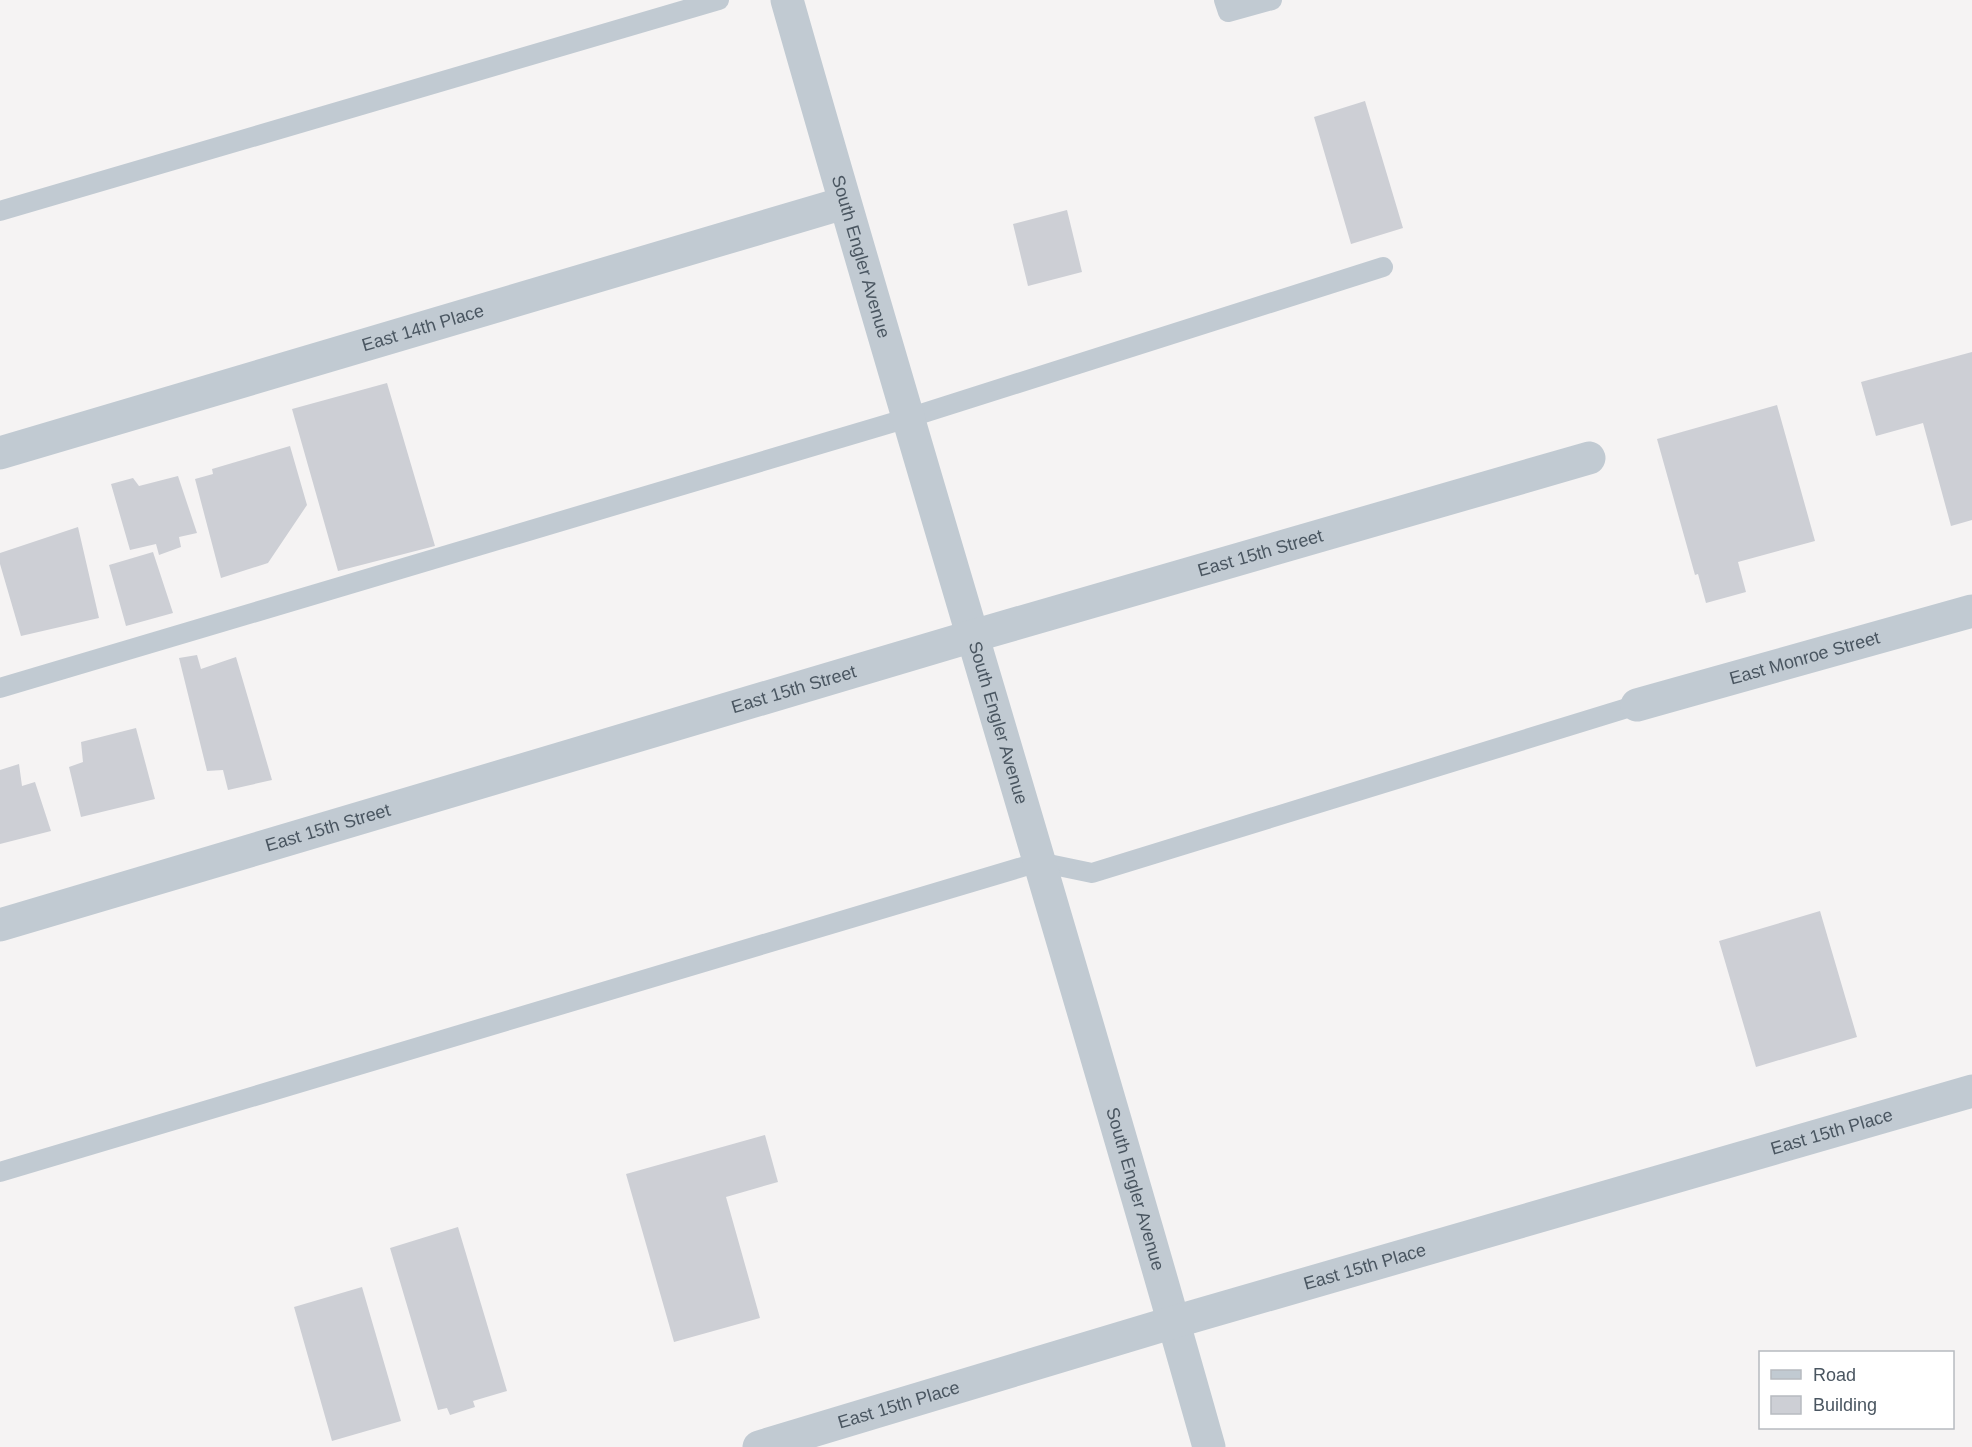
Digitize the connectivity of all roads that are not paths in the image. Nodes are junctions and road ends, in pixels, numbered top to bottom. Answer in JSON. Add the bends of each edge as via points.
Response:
{"nodes":[{"id":1,"x":719,"y":0,"type":"edge"},
{"id":2,"x":787,"y":0,"type":"edge"},
{"id":3,"x":1224,"y":0,"type":"edge"},
{"id":4,"x":1272,"y":0,"type":"edge"},
{"id":5,"x":844,"y":203,"type":"junction"},
{"id":6,"x":0,"y":211,"type":"edge"},
{"id":7,"x":1383,"y":267,"type":"dead end"},
{"id":8,"x":908,"y":418,"type":"junction"},
{"id":9,"x":0,"y":453,"type":"edge"},
{"id":10,"x":1589,"y":458,"type":"dead end"},
{"id":11,"x":1972,"y":611,"type":"edge"},
{"id":12,"x":973,"y":636,"type":"junction"},
{"id":13,"x":0,"y":687,"type":"edge"},
{"id":14,"x":1636,"y":705,"type":"joint"},
{"id":15,"x":1039,"y":862,"type":"junction"},
{"id":16,"x":0,"y":926,"type":"edge"},
{"id":17,"x":1972,"y":1090,"type":"edge"},
{"id":18,"x":0,"y":1172,"type":"edge"},
{"id":19,"x":1174,"y":1322,"type":"junction"},
{"id":20,"x":759,"y":1447,"type":"edge"},
{"id":21,"x":1209,"y":1447,"type":"edge"}],
"edges":[{"from":1,"to":6,"type":"lane"},
{"from":2,"to":5,"type":"street","name":"South Engler Avenue"},
{"from":3,"to":4,"type":"lane","via":[[1228,12]]},
{"from":5,"to":8,"type":"street","name":"South Engler Avenue"},
{"from":5,"to":9,"type":"street","name":"East 14th Place"},
{"from":7,"to":8,"type":"lane"},
{"from":8,"to":12,"type":"street","name":"South Engler Avenue"},
{"from":8,"to":13,"type":"lane"},
{"from":10,"to":12,"type":"street","name":"East 15th Street"},
{"from":11,"to":14,"type":"street","name":"East Monroe Street"},
{"from":12,"to":15,"type":"street","name":"South Engler Avenue"},
{"from":12,"to":16,"type":"street","name":"East 15th Street"},
{"from":14,"to":15,"type":"lane","via":[[1092,873]]},
{"from":15,"to":18,"type":"lane"},
{"from":15,"to":19,"type":"street","name":"South Engler Avenue"},
{"from":17,"to":19,"type":"street","name":"East 15th Place"},
{"from":19,"to":20,"type":"street","name":"East 15th Place"},
{"from":19,"to":21,"type":"street","name":"South Engler Avenue"}]}
